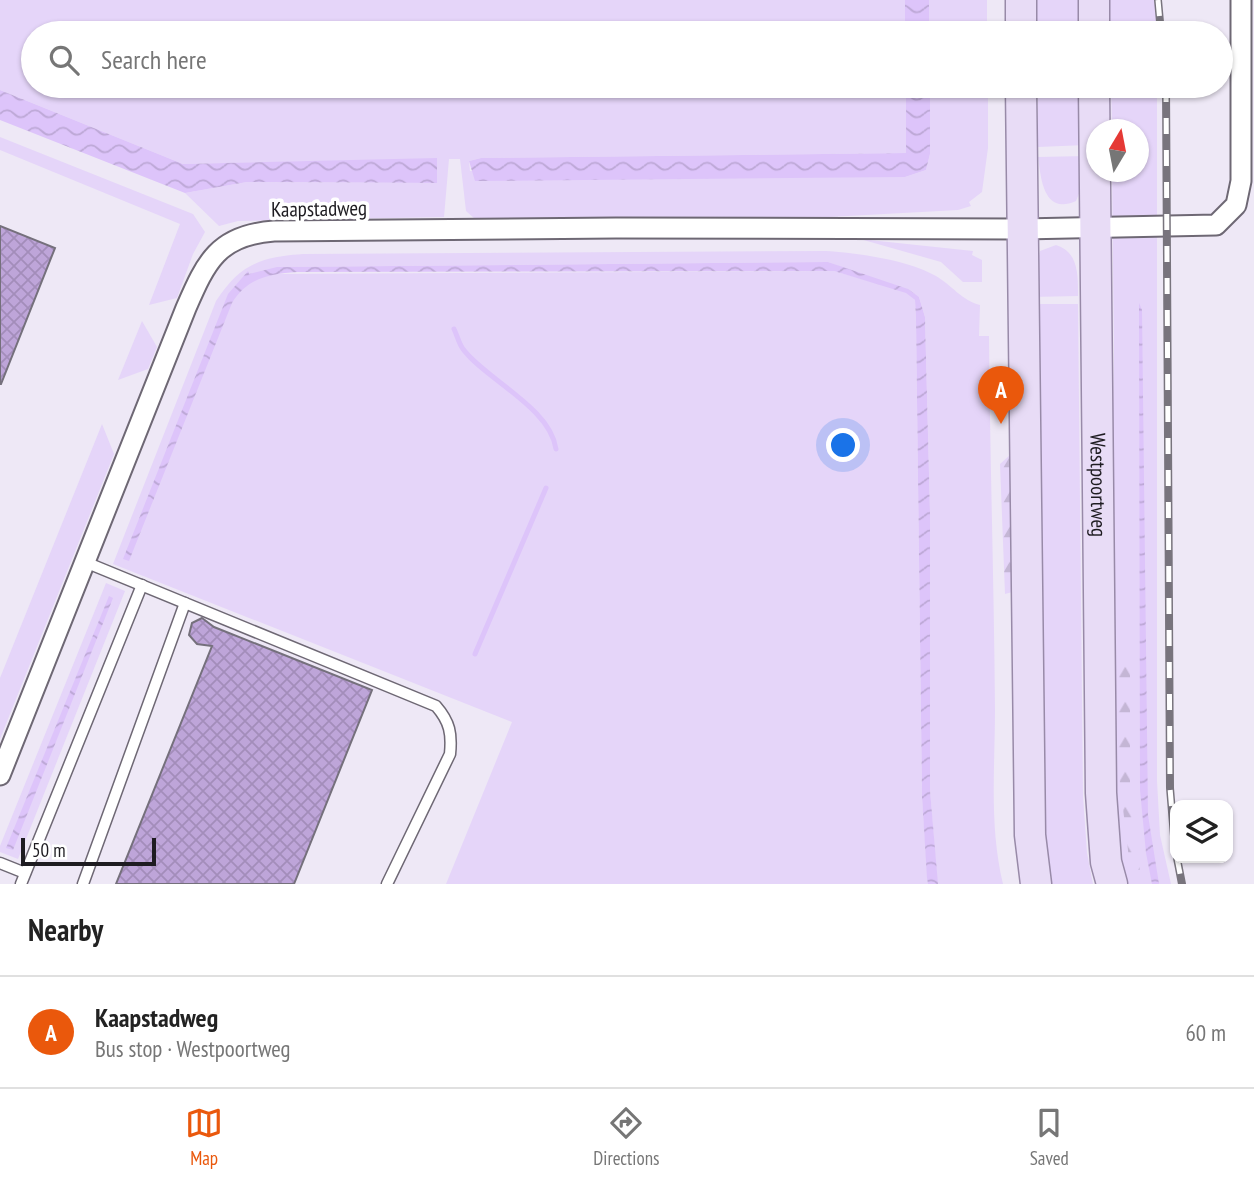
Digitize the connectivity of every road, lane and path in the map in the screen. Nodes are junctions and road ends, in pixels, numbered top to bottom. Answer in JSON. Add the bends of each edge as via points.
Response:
{"nodes":[{"id":1,"x":1021,"y":0,"type":"edge"},
{"id":2,"x":1094,"y":0,"type":"edge"},
{"id":3,"x":1241,"y":0,"type":"edge"},
{"id":4,"x":1021,"y":21,"type":"edge"},
{"id":5,"x":1094,"y":21,"type":"edge"},
{"id":6,"x":1020,"y":98,"type":"edge"},
{"id":7,"x":1094,"y":98,"type":"edge"},
{"id":8,"x":1095,"y":228,"type":"junction"},
{"id":9,"x":1008,"y":229,"type":"junction"},
{"id":10,"x":85,"y":562,"type":"junction"},
{"id":11,"x":142,"y":585,"type":"junction"},
{"id":12,"x":185,"y":603,"type":"junction"},
{"id":13,"x":0,"y":775,"type":"edge"},
{"id":14,"x":0,"y":863,"type":"edge"},
{"id":15,"x":25,"y":873,"type":"junction"},
{"id":16,"x":21,"y":884,"type":"edge"},
{"id":17,"x":83,"y":884,"type":"edge"},
{"id":18,"x":387,"y":884,"type":"edge"},
{"id":19,"x":1036,"y":884,"type":"edge"},
{"id":20,"x":1112,"y":884,"type":"edge"}],
"edges":[{"from":1,"to":4,"type":"main road"},
{"from":2,"to":5,"type":"main road"},
{"from":3,"to":8,"type":"street","name":"Kaapstadweg","via":[[1241,181],[1236,205],[1216,225]]},
{"from":6,"to":9,"type":"main road"},
{"from":7,"to":8,"type":"main road","name":"Westpoortweg"},
{"from":8,"to":9,"type":"street","name":"Kaapstadweg"},
{"from":8,"to":20,"type":"main road","name":"Westpoortweg","via":[[1101,793]]},
{"from":9,"to":10,"type":"street","name":"Kaapstadweg","via":[[274,232],[239,238],[211,258],[201,272]]},
{"from":9,"to":19,"type":"main road","via":[[1030,835]]},
{"from":10,"to":11,"type":"lane"},
{"from":10,"to":13,"type":"street","name":"Kaapstadweg"},
{"from":11,"to":12,"type":"lane"},
{"from":11,"to":15,"type":"lane"},
{"from":12,"to":17,"type":"lane"},
{"from":12,"to":18,"type":"lane","via":[[436,706],[448,720],[450,754]]},
{"from":14,"to":15,"type":"lane"},
{"from":15,"to":16,"type":"lane"}]}
